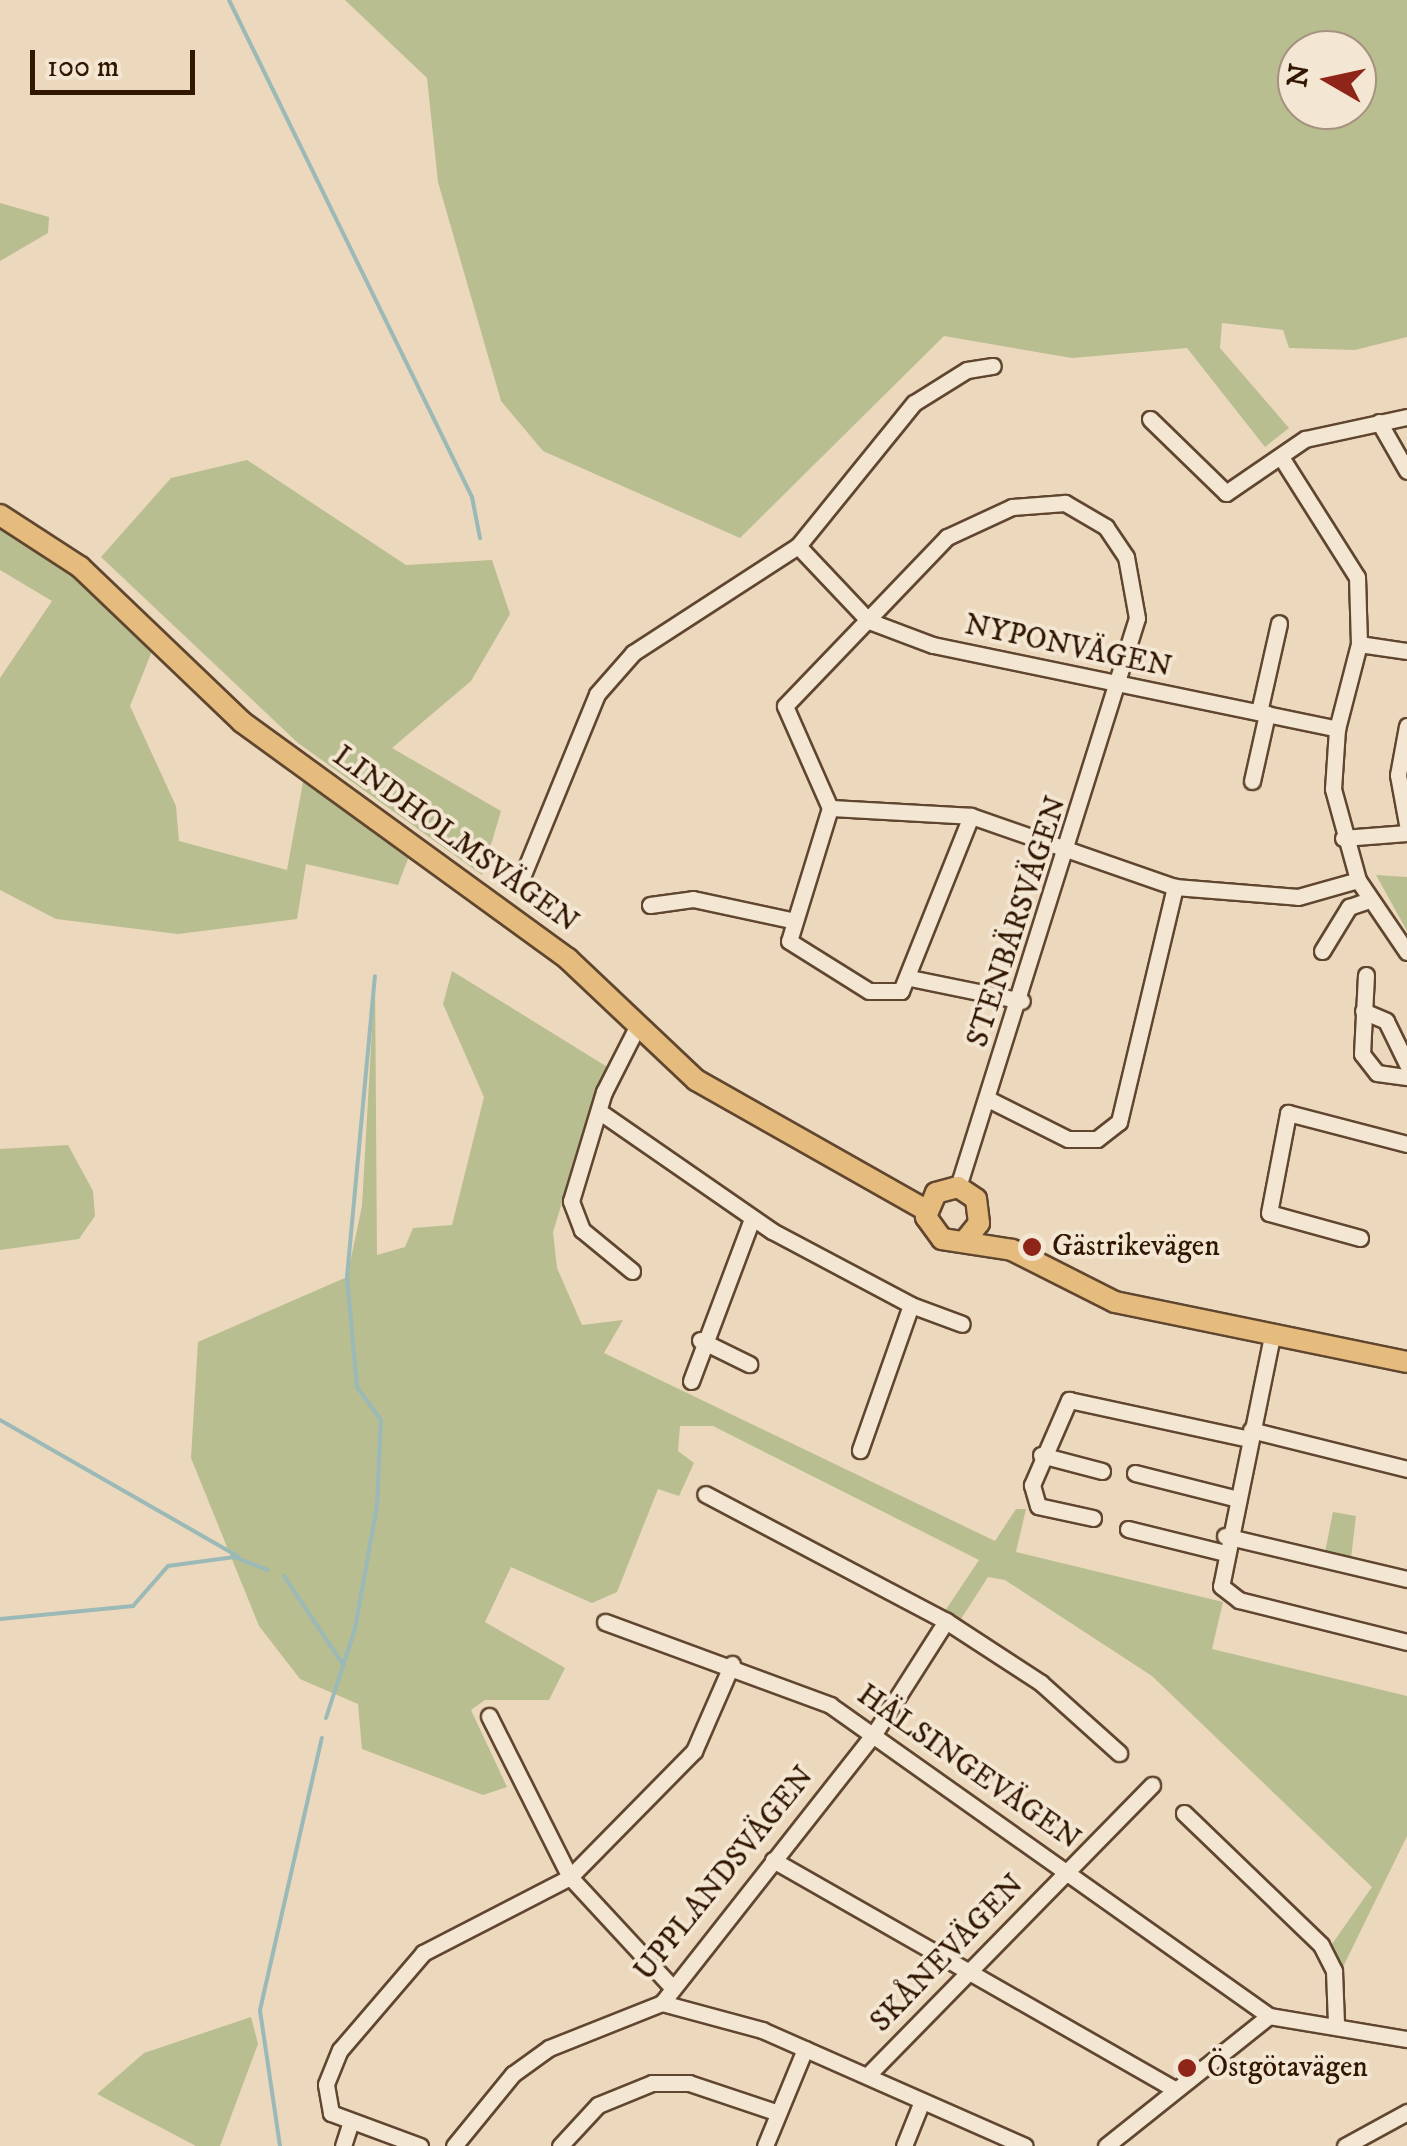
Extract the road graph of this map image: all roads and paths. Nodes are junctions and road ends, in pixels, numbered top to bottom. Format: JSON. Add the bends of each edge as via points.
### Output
{"nodes":[{"id":1,"x":993,"y":366,"type":"dead end"},
{"id":2,"x":1407,"y":416,"type":"edge"},
{"id":3,"x":1150,"y":419,"type":"dead end"},
{"id":4,"x":1378,"y":422,"type":"junction"},
{"id":5,"x":1281,"y":458,"type":"junction"},
{"id":6,"x":1407,"y":470,"type":"edge"},
{"id":7,"x":0,"y":515,"type":"edge"},
{"id":8,"x":798,"y":546,"type":"junction"},
{"id":9,"x":869,"y":621,"type":"junction"},
{"id":10,"x":1280,"y":623,"type":"dead end"},
{"id":11,"x":1358,"y":644,"type":"junction"},
{"id":12,"x":1407,"y":651,"type":"edge"},
{"id":13,"x":1119,"y":690,"type":"junction"},
{"id":14,"x":1263,"y":713,"type":"junction"},
{"id":15,"x":1407,"y":726,"type":"edge"},
{"id":16,"x":1337,"y":729,"type":"junction"},
{"id":17,"x":1252,"y":781,"type":"dead end"},
{"id":18,"x":830,"y":808,"type":"junction"},
{"id":19,"x":971,"y":816,"type":"junction"},
{"id":20,"x":1407,"y":824,"type":"edge"},
{"id":21,"x":1407,"y":833,"type":"edge"},
{"id":22,"x":1343,"y":838,"type":"junction"},
{"id":23,"x":1072,"y":845,"type":"junction"},
{"id":24,"x":1358,"y":880,"type":"junction"},
{"id":25,"x":520,"y":882,"type":"dead end"},
{"id":26,"x":1175,"y":888,"type":"junction"},
{"id":27,"x":1369,"y":900,"type":"junction"},
{"id":28,"x":650,"y":905,"type":"dead end"},
{"id":29,"x":791,"y":920,"type":"junction"},
{"id":30,"x":1322,"y":951,"type":"dead end"},
{"id":31,"x":1407,"y":952,"type":"edge"},
{"id":32,"x":1366,"y":975,"type":"dead end"},
{"id":33,"x":910,"y":978,"type":"junction"},
{"id":34,"x":1022,"y":1001,"type":"junction"},
{"id":35,"x":1363,"y":1011,"type":"junction"},
{"id":36,"x":636,"y":1031,"type":"junction"},
{"id":37,"x":1407,"y":1064,"type":"edge"},
{"id":38,"x":1407,"y":1077,"type":"edge"},
{"id":39,"x":990,"y":1100,"type":"junction"},
{"id":40,"x":603,"y":1114,"type":"junction"},
{"id":41,"x":1407,"y":1144,"type":"edge"},
{"id":42,"x":964,"y":1182,"type":"junction"},
{"id":43,"x":931,"y":1201,"type":"junction"},
{"id":44,"x":980,"y":1217,"type":"junction"},
{"id":45,"x":752,"y":1219,"type":"junction"},
{"id":46,"x":968,"y":1238,"type":"junction"},
{"id":47,"x":1360,"y":1238,"type":"dead end"},
{"id":48,"x":1012,"y":1250,"type":"junction"},
{"id":49,"x":632,"y":1271,"type":"dead end"},
{"id":50,"x":910,"y":1305,"type":"junction"},
{"id":51,"x":962,"y":1324,"type":"dead end"},
{"id":52,"x":1272,"y":1336,"type":"junction"},
{"id":53,"x":700,"y":1340,"type":"junction"},
{"id":54,"x":1407,"y":1362,"type":"edge"},
{"id":55,"x":749,"y":1364,"type":"dead end"},
{"id":56,"x":691,"y":1381,"type":"dead end"},
{"id":57,"x":1250,"y":1435,"type":"junction"},
{"id":58,"x":860,"y":1450,"type":"dead end"},
{"id":59,"x":1041,"y":1455,"type":"junction"},
{"id":60,"x":1407,"y":1469,"type":"edge"},
{"id":61,"x":1102,"y":1470,"type":"dead end"},
{"id":62,"x":1136,"y":1473,"type":"dead end"},
{"id":63,"x":705,"y":1494,"type":"dead end"},
{"id":64,"x":1234,"y":1498,"type":"junction"},
{"id":65,"x":1094,"y":1518,"type":"dead end"},
{"id":66,"x":1128,"y":1529,"type":"dead end"},
{"id":67,"x":1223,"y":1544,"type":"junction"},
{"id":68,"x":1407,"y":1579,"type":"edge"},
{"id":69,"x":946,"y":1621,"type":"junction"},
{"id":70,"x":606,"y":1622,"type":"dead end"},
{"id":71,"x":1407,"y":1642,"type":"edge"},
{"id":72,"x":732,"y":1664,"type":"junction"},
{"id":73,"x":489,"y":1716,"type":"dead end"},
{"id":74,"x":874,"y":1734,"type":"junction"},
{"id":75,"x":1119,"y":1753,"type":"dead end"},
{"id":76,"x":1152,"y":1786,"type":"dead end"},
{"id":77,"x":1184,"y":1814,"type":"dead end"},
{"id":78,"x":773,"y":1860,"type":"junction"},
{"id":79,"x":1067,"y":1872,"type":"junction"},
{"id":80,"x":570,"y":1876,"type":"junction"},
{"id":81,"x":965,"y":1974,"type":"junction"},
{"id":82,"x":670,"y":1985,"type":"junction"},
{"id":83,"x":662,"y":2003,"type":"junction"},
{"id":84,"x":1269,"y":2016,"type":"junction"},
{"id":85,"x":1336,"y":2024,"type":"junction"},
{"id":86,"x":1407,"y":2039,"type":"edge"},
{"id":87,"x":804,"y":2049,"type":"junction"},
{"id":88,"x":868,"y":2076,"type":"junction"},
{"id":89,"x":1174,"y":2089,"type":"junction"},
{"id":90,"x":922,"y":2101,"type":"junction"},
{"id":91,"x":1407,"y":2112,"type":"edge"},
{"id":92,"x":778,"y":2113,"type":"junction"},
{"id":93,"x":350,"y":2124,"type":"junction"},
{"id":94,"x":1375,"y":2142,"type":"edge"},
{"id":95,"x":343,"y":2146,"type":"edge"},
{"id":96,"x":420,"y":2146,"type":"edge"},
{"id":97,"x":454,"y":2146,"type":"edge"},
{"id":98,"x":560,"y":2146,"type":"edge"},
{"id":99,"x":766,"y":2146,"type":"edge"},
{"id":100,"x":904,"y":2146,"type":"edge"},
{"id":101,"x":1025,"y":2146,"type":"edge"},
{"id":102,"x":1106,"y":2146,"type":"edge"},
{"id":103,"x":1346,"y":2146,"type":"edge"}],
"edges":[{"from":1,"to":8,"type":"street","via":[[968,370],[914,403]]},
{"from":2,"to":4,"type":"street"},
{"from":3,"to":5,"type":"street","via":[[1214,491],[1226,493]]},
{"from":4,"to":5,"type":"street","via":[[1306,438]]},
{"from":4,"to":6,"type":"street"},
{"from":5,"to":11,"type":"street","via":[[1352,564]]},
{"from":7,"to":36,"type":"main road","name":"LINDHOLMSVÄGEN","via":[[80,567],[242,722],[568,960]]},
{"from":8,"to":9,"type":"street"},
{"from":8,"to":25,"type":"street","via":[[633,653],[597,694]]},
{"from":9,"to":13,"type":"street","name":"NYPONVÄGEN","via":[[966,656]]},
{"from":9,"to":13,"type":"street","name":"STENBÄRSVÄGEN","via":[[947,538],[1012,508],[1065,504],[1106,527],[1126,556],[1136,618]]},
{"from":9,"to":18,"type":"street","name":"STENBÄRSVÄGEN","via":[[785,706]]},
{"from":10,"to":14,"type":"street"},
{"from":11,"to":12,"type":"street"},
{"from":11,"to":16,"type":"street"},
{"from":13,"to":14,"type":"street","name":"NYPONVÄGEN"},
{"from":13,"to":23,"type":"street","name":"STENBÄRSVÄGEN"},
{"from":14,"to":16,"type":"street","name":"NYPONVÄGEN"},
{"from":14,"to":17,"type":"street"},
{"from":15,"to":20,"type":"street","via":[[1398,775]]},
{"from":16,"to":22,"type":"street"},
{"from":18,"to":19,"type":"street"},
{"from":18,"to":29,"type":"street"},
{"from":19,"to":23,"type":"street"},
{"from":19,"to":33,"type":"street"},
{"from":21,"to":22,"type":"street"},
{"from":22,"to":24,"type":"street"},
{"from":23,"to":26,"type":"street"},
{"from":23,"to":34,"type":"street","name":"STENBÄRSVÄGEN"},
{"from":24,"to":26,"type":"street","via":[[1298,897]]},
{"from":24,"to":27,"type":"street"},
{"from":26,"to":39,"type":"street","via":[[1119,1122],[1097,1140],[1068,1138]]},
{"from":27,"to":30,"type":"street","via":[[1349,907]]},
{"from":27,"to":31,"type":"street"},
{"from":28,"to":29,"type":"street","via":[[693,899]]},
{"from":29,"to":33,"type":"street","via":[[789,941],[868,992],[891,996]]},
{"from":32,"to":35,"type":"street"},
{"from":33,"to":34,"type":"street"},
{"from":34,"to":39,"type":"street","name":"STENBÄRSVÄGEN"},
{"from":35,"to":37,"type":"street","via":[[1386,1021]]},
{"from":35,"to":38,"type":"street","via":[[1362,1054],[1378,1073]]},
{"from":36,"to":40,"type":"street"},
{"from":36,"to":43,"type":"main road","name":"LINDHOLMSVÄGEN","via":[[696,1080]]},
{"from":39,"to":42,"type":"street","name":"STENBÄRSVÄGEN"},
{"from":40,"to":45,"type":"street"},
{"from":40,"to":49,"type":"street","via":[[572,1201],[582,1230]]},
{"from":41,"to":47,"type":"street","via":[[1288,1113],[1270,1214]]},
{"from":42,"to":43,"type":"main road","name":"LINDHOLMSVÄGEN"},
{"from":42,"to":44,"type":"main road","name":"LINDHOLMSVÄGEN"},
{"from":43,"to":46,"type":"main road","name":"LINDHOLMSVÄGEN","via":[[936,1235]]},
{"from":44,"to":46,"type":"main road"},
{"from":44,"to":48,"type":"main road","name":"LINDHOLMSVÄGEN"},
{"from":45,"to":50,"type":"street"},
{"from":45,"to":53,"type":"street"},
{"from":46,"to":48,"type":"main road","name":"LINDHOLMSVÄGEN"},
{"from":48,"to":52,"type":"main road","name":"LINDHOLMSVÄGEN","via":[[1116,1302]]},
{"from":50,"to":51,"type":"street"},
{"from":50,"to":58,"type":"street"},
{"from":52,"to":54,"type":"main road","name":"LINDHOLMSVÄGEN"},
{"from":52,"to":57,"type":"street"},
{"from":53,"to":55,"type":"street"},
{"from":53,"to":56,"type":"street"},
{"from":57,"to":59,"type":"street","via":[[1069,1400]]},
{"from":57,"to":60,"type":"street"},
{"from":57,"to":64,"type":"street"},
{"from":59,"to":61,"type":"street"},
{"from":59,"to":65,"type":"street","via":[[1032,1485],[1038,1506]]},
{"from":62,"to":64,"type":"street"},
{"from":63,"to":69,"type":"street"},
{"from":64,"to":67,"type":"street"},
{"from":66,"to":67,"type":"street"},
{"from":67,"to":68,"type":"street"},
{"from":67,"to":71,"type":"street","via":[[1221,1586],[1239,1600]]},
{"from":69,"to":74,"type":"street","name":"UPPLANDSVÄGEN"},
{"from":69,"to":75,"type":"street","via":[[1040,1683]]},
{"from":70,"to":72,"type":"street","name":"HÄLSINGEVÄGEN"},
{"from":72,"to":74,"type":"street","name":"HÄLSINGEVÄGEN"},
{"from":72,"to":80,"type":"street","via":[[694,1751]]},
{"from":73,"to":80,"type":"street"},
{"from":74,"to":78,"type":"street","name":"UPPLANDSVÄGEN"},
{"from":74,"to":79,"type":"street","name":"HÄLSINGEVÄGEN"},
{"from":76,"to":79,"type":"street","name":"SKÅNEVÄGEN"},
{"from":77,"to":85,"type":"street","via":[[1322,1946],[1334,1971]]},
{"from":78,"to":81,"type":"street"},
{"from":78,"to":82,"type":"street","name":"UPPLANDSVÄGEN"},
{"from":79,"to":81,"type":"street","name":"SKÅNEVÄGEN"},
{"from":79,"to":84,"type":"street","name":"HÄLSINGEVÄGEN"},
{"from":80,"to":82,"type":"street"},
{"from":80,"to":93,"type":"street","via":[[453,1932],[384,1990],[328,2073],[326,2104]]},
{"from":81,"to":88,"type":"street","name":"SKÅNEVÄGEN"},
{"from":81,"to":89,"type":"street"},
{"from":82,"to":83,"type":"street","name":"UPPLANDSVÄGEN"},
{"from":83,"to":87,"type":"street","via":[[704,2007]]},
{"from":83,"to":97,"type":"street","name":"UPPLANDSVÄGEN","via":[[549,2048],[513,2074]]},
{"from":84,"to":85,"type":"street"},
{"from":84,"to":89,"type":"street"},
{"from":85,"to":86,"type":"street"},
{"from":87,"to":88,"type":"street"},
{"from":87,"to":92,"type":"street"},
{"from":88,"to":90,"type":"street"},
{"from":89,"to":102,"type":"street"},
{"from":90,"to":100,"type":"street"},
{"from":90,"to":101,"type":"street"},
{"from":91,"to":94,"type":"street"},
{"from":92,"to":98,"type":"street","via":[[689,2084],[652,2084],[598,2105]]},
{"from":92,"to":99,"type":"street"},
{"from":93,"to":95,"type":"street"},
{"from":93,"to":96,"type":"street"},
{"from":94,"to":103,"type":"street"}]}
